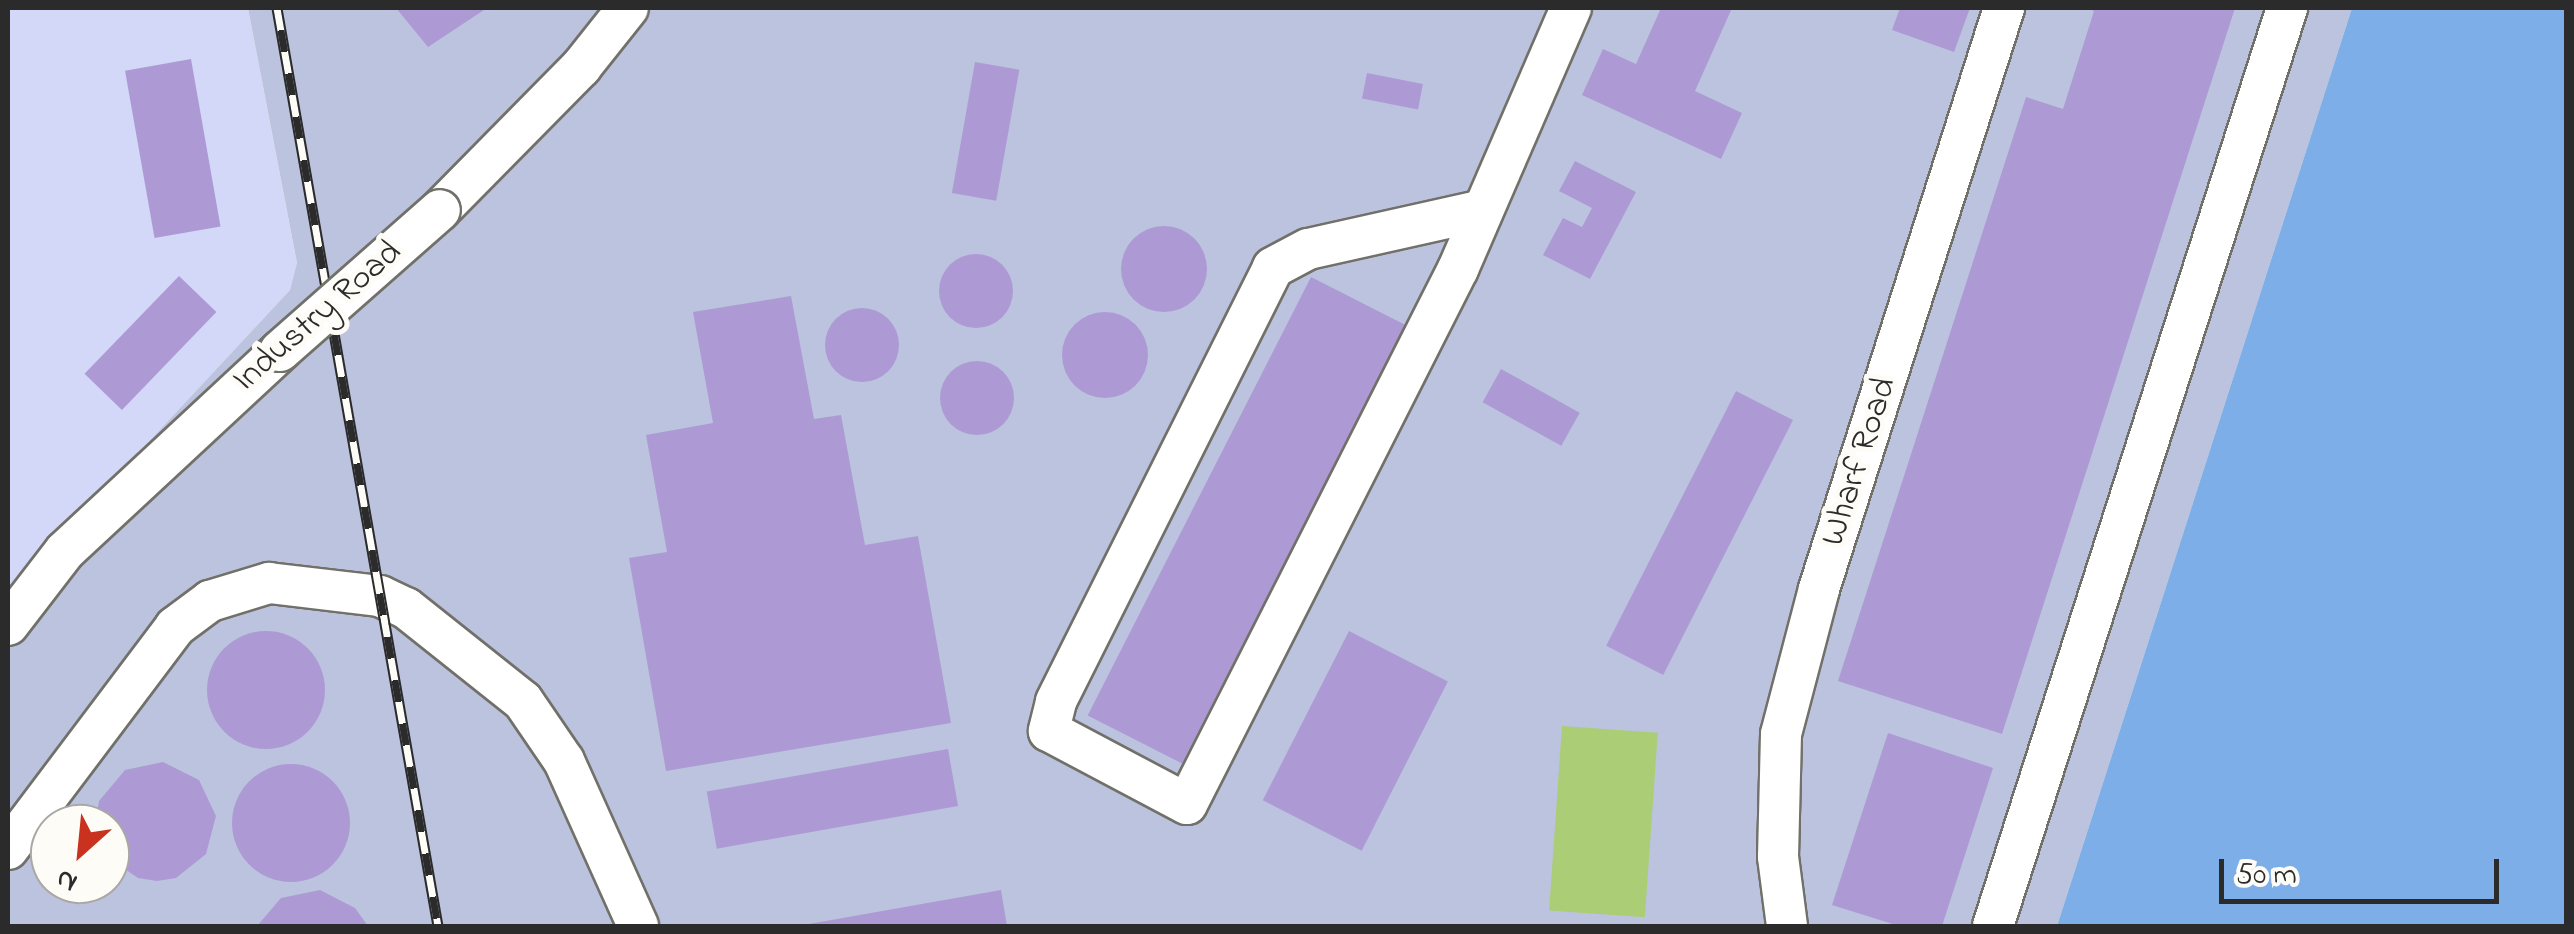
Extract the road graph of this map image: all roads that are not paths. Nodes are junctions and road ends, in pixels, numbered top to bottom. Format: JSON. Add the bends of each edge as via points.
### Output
{"nodes":[{"id":1,"x":628,"y":8,"type":"edge"},
{"id":2,"x":1571,"y":8,"type":"edge"},
{"id":3,"x":2004,"y":8,"type":"edge"},
{"id":4,"x":2287,"y":8,"type":"edge"},
{"id":5,"x":1483,"y":210,"type":"junction"},
{"id":6,"x":8,"y":625,"type":"edge"},
{"id":7,"x":8,"y":849,"type":"edge"},
{"id":8,"x":638,"y":926,"type":"edge"},
{"id":9,"x":1786,"y":926,"type":"edge"},
{"id":10,"x":1993,"y":926,"type":"edge"}],
"edges":[{"from":1,"to":6,"type":"street","name":"Industry Road","bridge":true,"via":[[568,81],[440,210],[65,551]]},
{"from":2,"to":5,"type":"street"},
{"from":3,"to":9,"type":"street","name":"Wharf Road","via":[[1819,589],[1781,734],[1778,857]]},
{"from":4,"to":10,"type":"street"},
{"from":5,"to":5,"type":"street","via":[[1187,804],[1050,732],[1056,702],[1273,268],[1308,249]]},
{"from":7,"to":8,"type":"street","via":[[176,627],[210,601],[269,583],[380,596],[406,608],[524,702],[564,761]]}]}
